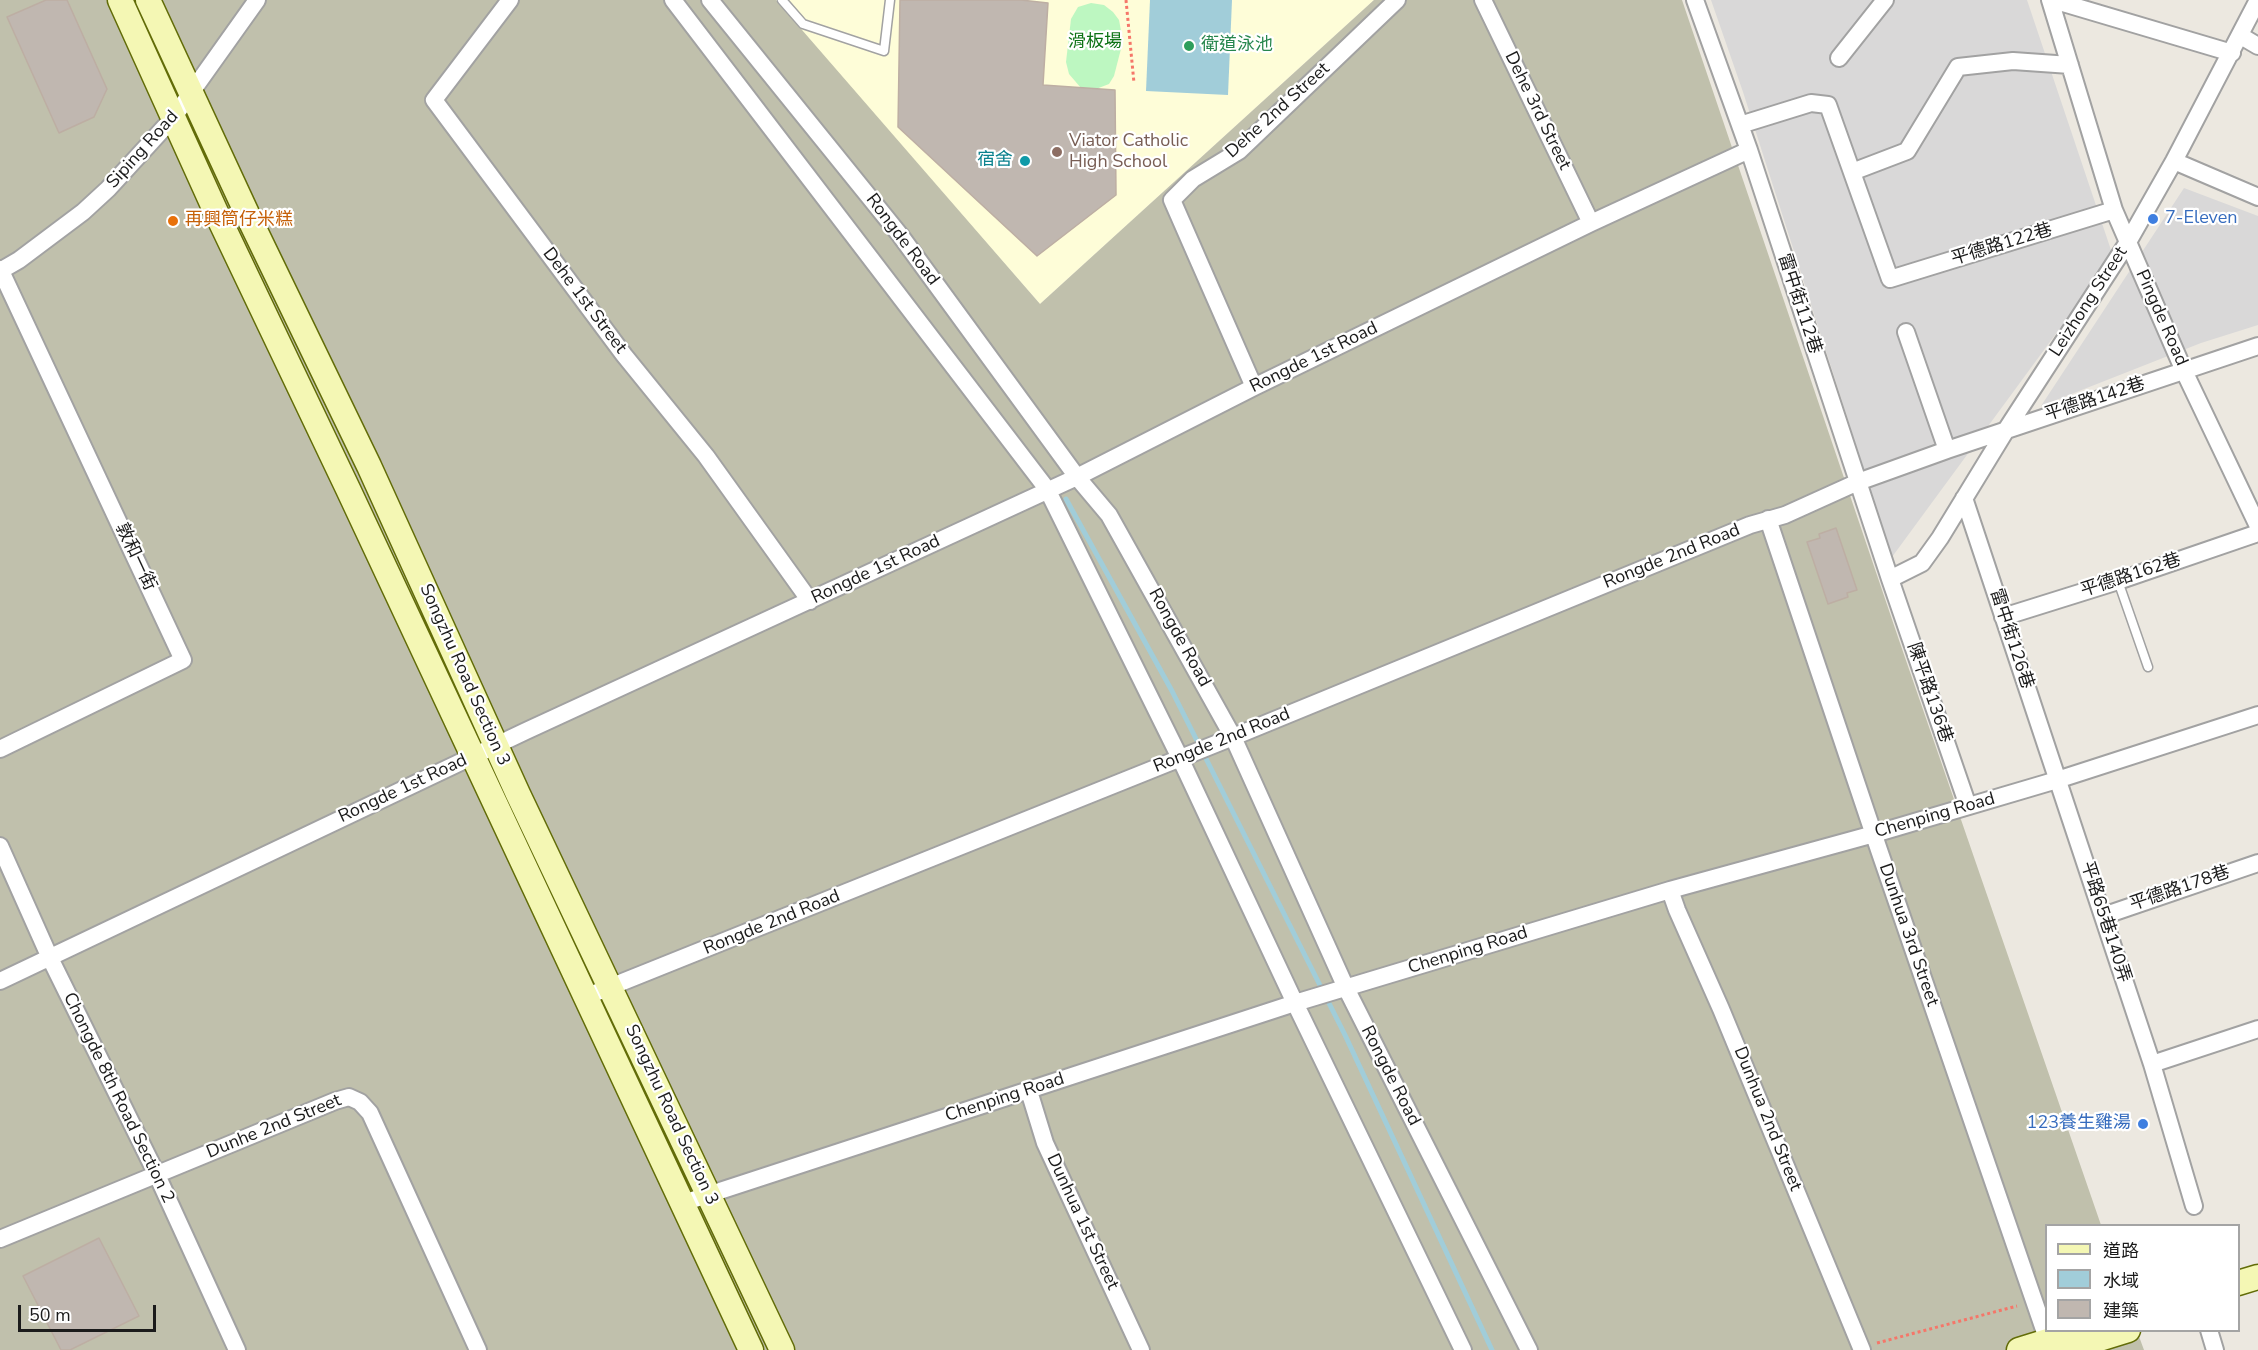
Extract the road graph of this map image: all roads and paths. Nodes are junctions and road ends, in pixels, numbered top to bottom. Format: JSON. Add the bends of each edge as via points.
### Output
{"nodes":[{"id":1,"x":120,"y":0,"type":"edge"},
{"id":2,"x":148,"y":0,"type":"edge"},
{"id":3,"x":257,"y":0,"type":"edge"},
{"id":4,"x":510,"y":0,"type":"edge"},
{"id":5,"x":674,"y":0,"type":"edge"},
{"id":6,"x":710,"y":0,"type":"edge"},
{"id":7,"x":782,"y":0,"type":"edge"},
{"id":8,"x":890,"y":0,"type":"edge"},
{"id":9,"x":1126,"y":0,"type":"edge"},
{"id":10,"x":1396,"y":0,"type":"edge"},
{"id":11,"x":1483,"y":0,"type":"edge"},
{"id":12,"x":1695,"y":0,"type":"edge"},
{"id":13,"x":1886,"y":0,"type":"edge"},
{"id":14,"x":2052,"y":0,"type":"edge"},
{"id":15,"x":2258,"y":0,"type":"edge"},
{"id":16,"x":2241,"y":36,"type":"junction"},
{"id":17,"x":2258,"y":46,"type":"edge"},
{"id":18,"x":2232,"y":53,"type":"junction"},
{"id":19,"x":1839,"y":58,"type":"dead end"},
{"id":20,"x":2070,"y":65,"type":"junction"},
{"id":21,"x":1134,"y":83,"type":"dead end"},
{"id":22,"x":192,"y":93,"type":"junction"},
{"id":23,"x":173,"y":118,"type":"junction"},
{"id":24,"x":1740,"y":125,"type":"junction"},
{"id":25,"x":1749,"y":150,"type":"junction"},
{"id":26,"x":2174,"y":161,"type":"junction"},
{"id":27,"x":1852,"y":172,"type":"junction"},
{"id":28,"x":2258,"y":197,"type":"edge"},
{"id":29,"x":2114,"y":210,"type":"junction"},
{"id":30,"x":1591,"y":223,"type":"junction"},
{"id":31,"x":2128,"y":242,"type":"junction"},
{"id":32,"x":0,"y":271,"type":"edge"},
{"id":33,"x":1906,"y":332,"type":"dead end"},
{"id":34,"x":2258,"y":346,"type":"edge"},
{"id":35,"x":2184,"y":371,"type":"junction"},
{"id":36,"x":1254,"y":387,"type":"junction"},
{"id":37,"x":2006,"y":430,"type":"junction"},
{"id":38,"x":1947,"y":450,"type":"junction"},
{"id":39,"x":1077,"y":477,"type":"junction"},
{"id":40,"x":1858,"y":482,"type":"junction"},
{"id":41,"x":1047,"y":489,"type":"junction"},
{"id":42,"x":1964,"y":498,"type":"junction"},
{"id":43,"x":1768,"y":519,"type":"junction"},
{"id":44,"x":2258,"y":526,"type":"edge"},
{"id":45,"x":2258,"y":533,"type":"edge"},
{"id":46,"x":1890,"y":579,"type":"junction"},
{"id":47,"x":2118,"y":581,"type":"junction"},
{"id":48,"x":810,"y":601,"type":"junction"},
{"id":49,"x":2003,"y":617,"type":"junction"},
{"id":50,"x":2148,"y":667,"type":"dead end"},
{"id":51,"x":2258,"y":715,"type":"edge"},
{"id":52,"x":1233,"y":737,"type":"junction"},
{"id":53,"x":496,"y":745,"type":"junction"},
{"id":54,"x":0,"y":749,"type":"edge"},
{"id":55,"x":472,"y":756,"type":"junction"},
{"id":56,"x":1180,"y":758,"type":"junction"},
{"id":57,"x":2057,"y":780,"type":"junction"},
{"id":58,"x":1968,"y":806,"type":"junction"},
{"id":59,"x":1874,"y":834,"type":"junction"},
{"id":60,"x":0,"y":846,"type":"edge"},
{"id":61,"x":2258,"y":863,"type":"edge"},
{"id":62,"x":1670,"y":890,"type":"junction"},
{"id":63,"x":2103,"y":916,"type":"junction"},
{"id":64,"x":50,"y":958,"type":"junction"},
{"id":65,"x":0,"y":981,"type":"edge"},
{"id":66,"x":610,"y":987,"type":"junction"},
{"id":67,"x":1346,"y":988,"type":"junction"},
{"id":68,"x":585,"y":998,"type":"junction"},
{"id":69,"x":1295,"y":1003,"type":"junction"},
{"id":70,"x":2258,"y":1029,"type":"edge"},
{"id":71,"x":2152,"y":1064,"type":"junction"},
{"id":72,"x":1029,"y":1091,"type":"junction"},
{"id":73,"x":157,"y":1175,"type":"junction"},
{"id":74,"x":708,"y":1194,"type":"junction"},
{"id":75,"x":683,"y":1203,"type":"junction"},
{"id":76,"x":2194,"y":1206,"type":"dead end"},
{"id":77,"x":0,"y":1239,"type":"edge"},
{"id":78,"x":2258,"y":1277,"type":"edge"},
{"id":79,"x":2240,"y":1282,"type":"edge"},
{"id":80,"x":2258,"y":1291,"type":"edge"},
{"id":81,"x":2240,"y":1296,"type":"edge"},
{"id":82,"x":2017,"y":1305,"type":"dead end"},
{"id":83,"x":2045,"y":1321,"type":"edge"},
{"id":84,"x":2049,"y":1332,"type":"edge"},
{"id":85,"x":2080,"y":1332,"type":"edge"},
{"id":86,"x":2119,"y":1332,"type":"edge"},
{"id":87,"x":2210,"y":1332,"type":"edge"},
{"id":88,"x":1869,"y":1347,"type":"edge"},
{"id":89,"x":2054,"y":1347,"type":"edge"},
{"id":90,"x":237,"y":1350,"type":"edge"},
{"id":91,"x":478,"y":1350,"type":"edge"},
{"id":92,"x":751,"y":1350,"type":"edge"},
{"id":93,"x":782,"y":1350,"type":"edge"},
{"id":94,"x":1141,"y":1350,"type":"edge"},
{"id":95,"x":1463,"y":1350,"type":"edge"},
{"id":96,"x":1528,"y":1350,"type":"edge"},
{"id":97,"x":2019,"y":1350,"type":"edge"},
{"id":98,"x":2215,"y":1350,"type":"edge"}],
"edges":[{"from":1,"to":23,"type":"street","name":"Songzhu Road Section 3"},
{"from":2,"to":22,"type":"street","name":"Songzhu Road Section 3"},
{"from":3,"to":22,"type":"street","name":"Siping Road"},
{"from":4,"to":48,"type":"street","name":"Dehe 1st Street","via":[[434,100],[624,355],[706,456]]},
{"from":5,"to":41,"type":"street","name":"Rongde Road"},
{"from":6,"to":39,"type":"street","name":"Rongde Road","via":[[900,235]]},
{"from":7,"to":8,"type":"lane","via":[[802,24],[884,51]]},
{"from":9,"to":21,"type":"path"},
{"from":10,"to":36,"type":"street","name":"Dehe 2nd Street","via":[[1239,151],[1193,179],[1172,200]]},
{"from":11,"to":30,"type":"street","name":"Dehe 3rd Street"},
{"from":12,"to":24,"type":"street","name":"雷中街112巷"},
{"from":13,"to":19,"type":"street"},
{"from":14,"to":18,"type":"street"},
{"from":14,"to":20,"type":"street","name":"Pingde Road"},
{"from":15,"to":16,"type":"street","name":"Leizhong Street"},
{"from":16,"to":17,"type":"street"},
{"from":16,"to":18,"type":"street","name":"Leizhong Street"},
{"from":18,"to":26,"type":"street","name":"Leizhong Street"},
{"from":20,"to":27,"type":"street","via":[[2013,61],[1958,67],[1907,151]]},
{"from":20,"to":29,"type":"street","name":"Pingde Road"},
{"from":22,"to":23,"type":"street","name":"Siping Road"},
{"from":22,"to":53,"type":"street","name":"Songzhu Road Section 3"},
{"from":23,"to":32,"type":"street","name":"Siping Road","via":[[82,212]]},
{"from":23,"to":55,"type":"street","name":"Songzhu Road Section 3"},
{"from":24,"to":25,"type":"street","name":"雷中街112巷"},
{"from":24,"to":27,"type":"street","via":[[1811,103],[1828,105]]},
{"from":25,"to":30,"type":"street","name":"Rongde 1st Road"},
{"from":25,"to":40,"type":"street","name":"雷中街112巷"},
{"from":26,"to":28,"type":"street"},
{"from":26,"to":31,"type":"street","name":"Leizhong Street"},
{"from":27,"to":29,"type":"street","name":"平德路122巷","via":[[1890,279]]},
{"from":29,"to":31,"type":"street","name":"Pingde Road"},
{"from":30,"to":36,"type":"street","name":"Rongde 1st Road"},
{"from":31,"to":35,"type":"street","name":"Pingde Road"},
{"from":31,"to":37,"type":"street","name":"Leizhong Street"},
{"from":32,"to":54,"type":"street","name":"敦和一街","via":[[183,660]]},
{"from":33,"to":38,"type":"street"},
{"from":34,"to":35,"type":"street","name":"平德路142巷"},
{"from":35,"to":37,"type":"street","name":"平德路142巷"},
{"from":35,"to":44,"type":"street","name":"Pingde Road"},
{"from":36,"to":39,"type":"street","name":"Rongde 1st Road"},
{"from":37,"to":38,"type":"street"},
{"from":37,"to":42,"type":"street","name":"Leizhong Street"},
{"from":38,"to":40,"type":"street"},
{"from":39,"to":41,"type":"street","name":"Rongde 1st Road"},
{"from":39,"to":52,"type":"street","name":"Rongde Road","via":[[1109,515]]},
{"from":40,"to":43,"type":"street","name":"Rongde 2nd Road"},
{"from":40,"to":46,"type":"street","name":"雷中街112巷"},
{"from":41,"to":48,"type":"street","name":"Rongde 1st Road"},
{"from":41,"to":56,"type":"street","name":"Rongde Road"},
{"from":42,"to":46,"type":"street","name":"Leizhong Street","via":[[1922,563]]},
{"from":42,"to":49,"type":"street","name":"雷中街126巷"},
{"from":43,"to":52,"type":"street","name":"Rongde 2nd Road"},
{"from":43,"to":59,"type":"street","name":"Dunhua 3rd Street"},
{"from":45,"to":47,"type":"street","name":"平德路162巷"},
{"from":46,"to":58,"type":"street","name":"陳平路136巷"},
{"from":47,"to":49,"type":"street","name":"平德路162巷"},
{"from":47,"to":50,"type":"lane"},
{"from":48,"to":53,"type":"street","name":"Rongde 1st Road"},
{"from":49,"to":57,"type":"street","name":"雷中街126巷"},
{"from":51,"to":57,"type":"street","name":"Chenping Road"},
{"from":52,"to":56,"type":"street","name":"Rongde 2nd Road"},
{"from":52,"to":67,"type":"street","name":"Rongde Road"},
{"from":53,"to":55,"type":"street","name":"Rongde 1st Road"},
{"from":53,"to":66,"type":"street","name":"Songzhu Road Section 3"},
{"from":55,"to":64,"type":"street","name":"Rongde 1st Road"},
{"from":55,"to":68,"type":"street","name":"Songzhu Road Section 3"},
{"from":56,"to":66,"type":"street","name":"Rongde 2nd Road"},
{"from":56,"to":69,"type":"street","name":"Rongde Road"},
{"from":57,"to":58,"type":"street","name":"Chenping Road"},
{"from":57,"to":63,"type":"street","name":"平路65巷140弄"},
{"from":58,"to":59,"type":"street","name":"Chenping Road"},
{"from":59,"to":62,"type":"street","name":"Chenping Road"},
{"from":59,"to":83,"type":"street","name":"Dunhua 3rd Street"},
{"from":60,"to":64,"type":"street","name":"Chongde 8th Road Section 2"},
{"from":61,"to":63,"type":"street","name":"平德路178巷"},
{"from":62,"to":67,"type":"street","name":"Chenping Road"},
{"from":62,"to":88,"type":"street","name":"Dunhua 2nd Street"},
{"from":63,"to":71,"type":"street","name":"平路65巷140弄"},
{"from":64,"to":65,"type":"street","name":"Rongde 1st Road"},
{"from":64,"to":73,"type":"street","name":"Chongde 8th Road Section 2"},
{"from":66,"to":68,"type":"street","name":"Rongde 2nd Road"},
{"from":66,"to":74,"type":"street","name":"Songzhu Road Section 3"},
{"from":67,"to":69,"type":"street","name":"Chenping Road"},
{"from":67,"to":96,"type":"street","name":"Rongde Road"},
{"from":68,"to":75,"type":"street","name":"Songzhu Road Section 3"},
{"from":69,"to":72,"type":"street","name":"Chenping Road"},
{"from":69,"to":95,"type":"street","name":"Rongde Road"},
{"from":70,"to":71,"type":"street"},
{"from":71,"to":76,"type":"street","name":"平路65巷140弄"},
{"from":72,"to":74,"type":"street","name":"Chenping Road"},
{"from":72,"to":94,"type":"street","name":"Dunhua 1st Street","via":[[1045,1143]]},
{"from":73,"to":77,"type":"street","name":"Dunhe 2nd Street"},
{"from":73,"to":90,"type":"street","name":"Chongde 8th Road Section 2"},
{"from":73,"to":91,"type":"street","name":"Dunhe 2nd Street","via":[[335,1101],[349,1097],[360,1102],[370,1113]]},
{"from":74,"to":75,"type":"street","name":"Chenping Road"},
{"from":74,"to":93,"type":"street","name":"Songzhu Road Section 3"},
{"from":75,"to":92,"type":"street","name":"Songzhu Road Section 3"},
{"from":78,"to":79,"type":"street"},
{"from":80,"to":81,"type":"street"},
{"from":82,"to":88,"type":"path"},
{"from":84,"to":89,"type":"street","name":"Dunhua 3rd Street"},
{"from":85,"to":89,"type":"street"},
{"from":86,"to":89,"type":"street"},
{"from":87,"to":98,"type":"street"},
{"from":89,"to":97,"type":"street"}]}
